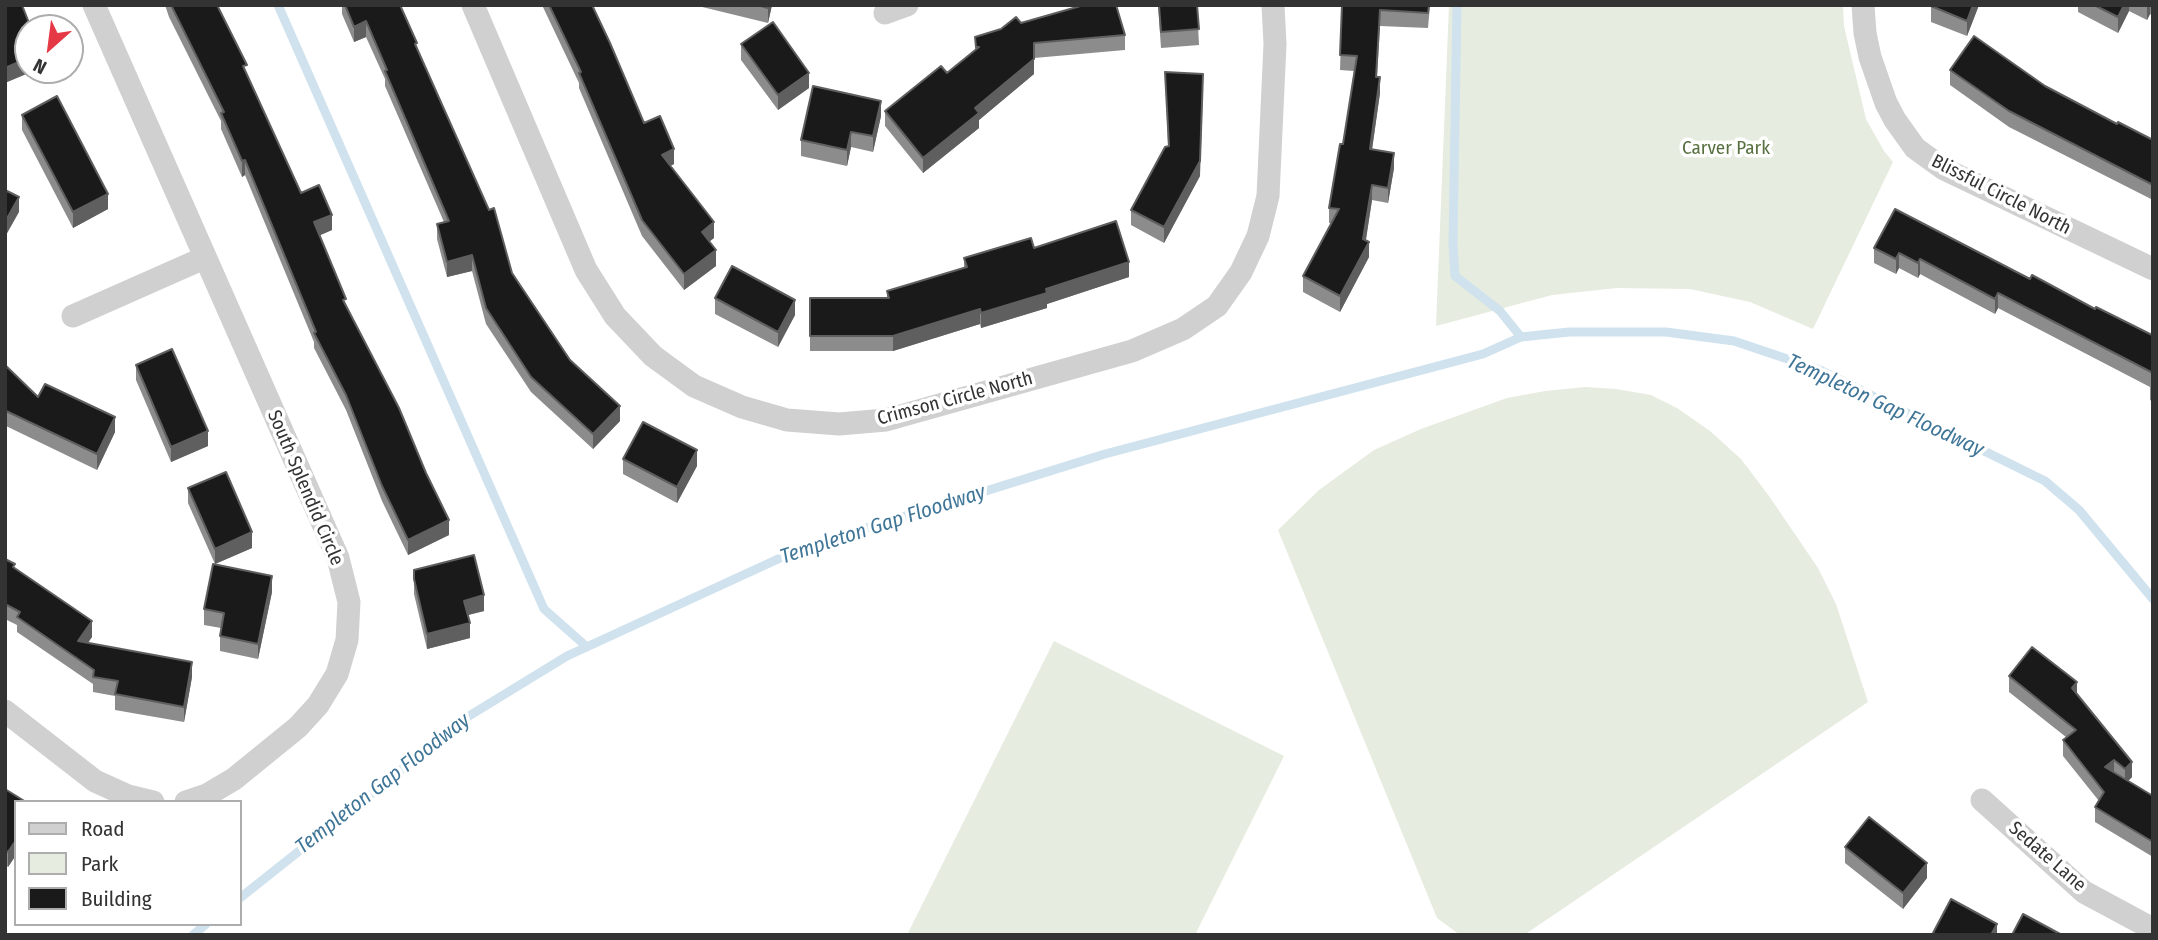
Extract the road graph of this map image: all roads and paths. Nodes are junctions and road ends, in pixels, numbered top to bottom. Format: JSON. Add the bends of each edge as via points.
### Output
{"nodes":[{"id":1,"x":94,"y":5,"type":"edge"},
{"id":2,"x":473,"y":5,"type":"edge"},
{"id":3,"x":1273,"y":5,"type":"edge"},
{"id":4,"x":1863,"y":5,"type":"edge"},
{"id":5,"x":204,"y":258,"type":"junction"},
{"id":6,"x":2153,"y":269,"type":"edge"},
{"id":7,"x":73,"y":316,"type":"dead end"},
{"id":8,"x":5,"y":711,"type":"edge"},
{"id":9,"x":145,"y":800,"type":"edge"},
{"id":10,"x":193,"y":800,"type":"edge"},
{"id":11,"x":1982,"y":800,"type":"dead end"},
{"id":12,"x":2153,"y":929,"type":"edge"}],
"edges":[{"from":1,"to":5,"type":"street","name":"South Splendid Circle"},
{"from":2,"to":3,"type":"street","name":"Crimson Circle North","via":[[586,270],[615,316],[653,356],[694,386],[741,407],[787,420],[839,424],[886,420],[1132,351],[1183,329],[1217,306],[1241,272],[1258,236],[1268,196]]},
{"from":4,"to":6,"type":"street","name":"Blissful Circle North","via":[[1870,57],[1883,94],[1915,148],[1944,170]]},
{"from":5,"to":7,"type":"street"},
{"from":5,"to":10,"type":"street","name":"South Splendid Circle","via":[[338,558],[349,603],[337,674],[318,705],[234,779]]},
{"from":8,"to":9,"type":"street","via":[[95,780]]},
{"from":11,"to":12,"type":"street","name":"Sedate Lane","via":[[2084,892]]}]}
